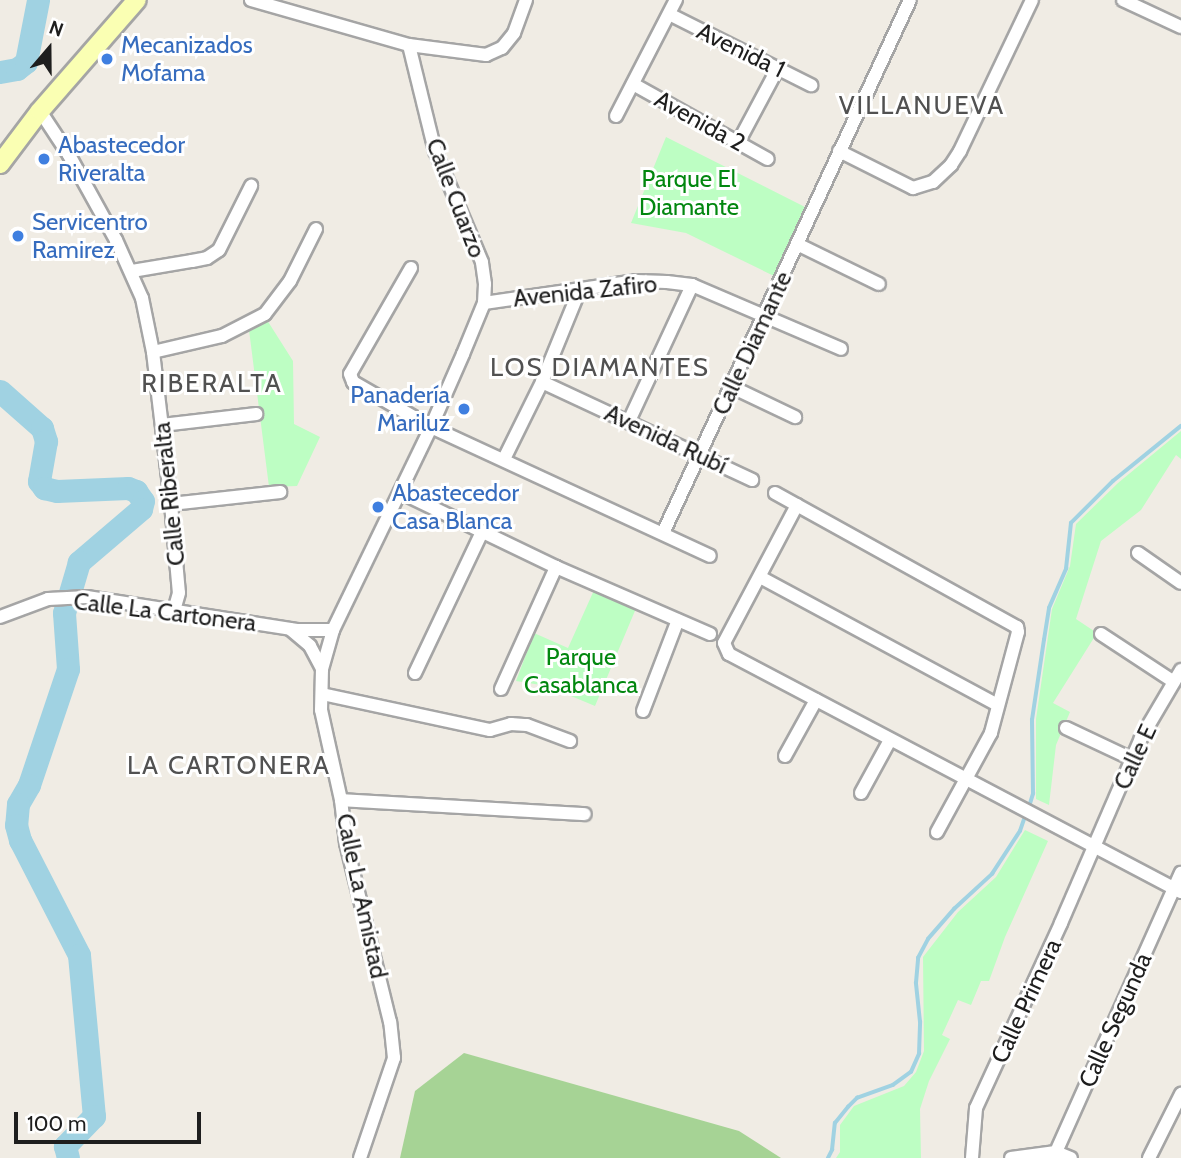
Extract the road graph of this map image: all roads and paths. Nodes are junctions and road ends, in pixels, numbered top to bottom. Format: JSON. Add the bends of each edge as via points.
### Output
{"nodes":[{"id":1,"x":137,"y":0,"type":"edge"},
{"id":2,"x":251,"y":0,"type":"edge"},
{"id":3,"x":526,"y":0,"type":"edge"},
{"id":4,"x":677,"y":0,"type":"edge"},
{"id":5,"x":910,"y":0,"type":"edge"},
{"id":6,"x":1032,"y":0,"type":"edge"},
{"id":7,"x":1123,"y":0,"type":"edge"},
{"id":8,"x":671,"y":15,"type":"junction"},
{"id":9,"x":1181,"y":27,"type":"edge"},
{"id":10,"x":409,"y":46,"type":"junction"},
{"id":11,"x":778,"y":68,"type":"junction"},
{"id":12,"x":633,"y":84,"type":"junction"},
{"id":13,"x":811,"y":85,"type":"dead end"},
{"id":14,"x":40,"y":111,"type":"junction"},
{"id":15,"x":616,"y":117,"type":"dead end"},
{"id":16,"x":739,"y":141,"type":"junction"},
{"id":17,"x":839,"y":151,"type":"junction"},
{"id":18,"x":768,"y":159,"type":"dead end"},
{"id":19,"x":0,"y":164,"type":"edge"},
{"id":20,"x":251,"y":186,"type":"dead end"},
{"id":21,"x":316,"y":229,"type":"dead end"},
{"id":22,"x":797,"y":244,"type":"junction"},
{"id":23,"x":411,"y":268,"type":"dead end"},
{"id":24,"x":132,"y":271,"type":"junction"},
{"id":25,"x":879,"y":284,"type":"dead end"},
{"id":26,"x":692,"y":285,"type":"junction"},
{"id":27,"x":580,"y":289,"type":"junction"},
{"id":28,"x":484,"y":303,"type":"junction"},
{"id":29,"x":765,"y":314,"type":"junction"},
{"id":30,"x":841,"y":349,"type":"dead end"},
{"id":31,"x":153,"y":352,"type":"junction"},
{"id":32,"x":542,"y":382,"type":"junction"},
{"id":33,"x":732,"y":387,"type":"junction"},
{"id":34,"x":256,"y":414,"type":"dead end"},
{"id":35,"x":795,"y":417,"type":"dead end"},
{"id":36,"x":629,"y":421,"type":"junction"},
{"id":37,"x":162,"y":425,"type":"junction"},
{"id":38,"x":431,"y":427,"type":"junction"},
{"id":39,"x":699,"y":455,"type":"junction"},
{"id":40,"x":504,"y":459,"type":"junction"},
{"id":41,"x":751,"y":480,"type":"dead end"},
{"id":42,"x":280,"y":492,"type":"dead end"},
{"id":43,"x":400,"y":492,"type":"junction"},
{"id":44,"x":775,"y":494,"type":"dead end"},
{"id":45,"x":171,"y":504,"type":"junction"},
{"id":46,"x":797,"y":505,"type":"junction"},
{"id":47,"x":482,"y":532,"type":"junction"},
{"id":48,"x":663,"y":533,"type":"junction"},
{"id":49,"x":1139,"y":553,"type":"dead end"},
{"id":50,"x":710,"y":556,"type":"dead end"},
{"id":51,"x":556,"y":568,"type":"junction"},
{"id":52,"x":760,"y":577,"type":"junction"},
{"id":53,"x":1181,"y":583,"type":"edge"},
{"id":54,"x":174,"y":610,"type":"junction"},
{"id":55,"x":0,"y":617,"type":"edge"},
{"id":56,"x":678,"y":621,"type":"junction"},
{"id":57,"x":289,"y":629,"type":"junction"},
{"id":58,"x":333,"y":630,"type":"junction"},
{"id":59,"x":710,"y":634,"type":"dead end"},
{"id":60,"x":1101,"y":634,"type":"dead end"},
{"id":61,"x":323,"y":669,"type":"junction"},
{"id":62,"x":415,"y":673,"type":"dead end"},
{"id":63,"x":1177,"y":676,"type":"edge"},
{"id":64,"x":500,"y":689,"type":"dead end"},
{"id":65,"x":322,"y":694,"type":"junction"},
{"id":66,"x":816,"y":699,"type":"junction"},
{"id":67,"x":998,"y":705,"type":"junction"},
{"id":68,"x":643,"y":711,"type":"dead end"},
{"id":69,"x":1066,"y":728,"type":"dead end"},
{"id":70,"x":890,"y":740,"type":"junction"},
{"id":71,"x":570,"y":741,"type":"dead end"},
{"id":72,"x":785,"y":756,"type":"dead end"},
{"id":73,"x":1132,"y":759,"type":"junction"},
{"id":74,"x":967,"y":778,"type":"junction"},
{"id":75,"x":861,"y":793,"type":"dead end"},
{"id":76,"x":341,"y":800,"type":"junction"},
{"id":77,"x":585,"y":814,"type":"dead end"},
{"id":78,"x":937,"y":832,"type":"dead end"},
{"id":79,"x":1095,"y":848,"type":"junction"},
{"id":80,"x":1181,"y":873,"type":"edge"},
{"id":81,"x":1178,"y":890,"type":"edge"},
{"id":82,"x":1181,"y":1094,"type":"edge"},
{"id":83,"x":1056,"y":1152,"type":"junction"},
{"id":84,"x":360,"y":1158,"type":"edge"},
{"id":85,"x":972,"y":1158,"type":"edge"},
{"id":86,"x":1011,"y":1158,"type":"edge"},
{"id":87,"x":1071,"y":1158,"type":"edge"},
{"id":88,"x":1149,"y":1158,"type":"edge"}],
"edges":[{"from":1,"to":14,"type":"main road"},
{"from":2,"to":10,"type":"street"},
{"from":3,"to":10,"type":"street","via":[[514,33],[502,48],[486,55]]},
{"from":4,"to":8,"type":"street"},
{"from":5,"to":17,"type":"street","name":"Calle Diamante"},
{"from":6,"to":17,"type":"street","via":[[960,151],[933,183],[913,188]]},
{"from":7,"to":9,"type":"street"},
{"from":8,"to":11,"type":"street","name":"Avenida 1"},
{"from":8,"to":12,"type":"street"},
{"from":10,"to":28,"type":"street","name":"Calle Cuarzo","via":[[435,151],[482,262]]},
{"from":11,"to":13,"type":"street","name":"Avenida 1"},
{"from":11,"to":16,"type":"street"},
{"from":12,"to":15,"type":"street"},
{"from":12,"to":16,"type":"street","name":"Avenida 2"},
{"from":14,"to":19,"type":"main road"},
{"from":14,"to":24,"type":"street","name":"Calle Riberalta"},
{"from":16,"to":18,"type":"street","name":"Avenida 2"},
{"from":17,"to":22,"type":"street","name":"Calle Diamante"},
{"from":20,"to":24,"type":"street","via":[[219,250],[207,258]]},
{"from":21,"to":31,"type":"street","via":[[290,281],[265,314],[222,336]]},
{"from":22,"to":25,"type":"street"},
{"from":22,"to":29,"type":"street","name":"Calle Diamante"},
{"from":23,"to":38,"type":"street","via":[[350,374],[352,382]]},
{"from":24,"to":31,"type":"street","name":"Calle Riberalta"},
{"from":26,"to":27,"type":"street","name":"Avenida Zafiro","via":[[636,281]]},
{"from":26,"to":29,"type":"street","name":"Avenida Zafiro"},
{"from":26,"to":36,"type":"street"},
{"from":27,"to":28,"type":"street","name":"Avenida Zafiro"},
{"from":27,"to":32,"type":"street"},
{"from":28,"to":38,"type":"street","name":"Calle Cuarzo"},
{"from":29,"to":30,"type":"street","name":"Avenida Zafiro"},
{"from":29,"to":33,"type":"street","name":"Calle Diamante"},
{"from":31,"to":37,"type":"street","name":"Calle Riberalta"},
{"from":32,"to":36,"type":"street","name":"Avenida Rubí"},
{"from":32,"to":40,"type":"street"},
{"from":33,"to":35,"type":"street"},
{"from":33,"to":39,"type":"street","name":"Calle Diamante"},
{"from":34,"to":37,"type":"street"},
{"from":36,"to":39,"type":"street","name":"Avenida Rubí"},
{"from":37,"to":45,"type":"street","name":"Calle Riberalta"},
{"from":38,"to":40,"type":"street"},
{"from":38,"to":43,"type":"street","name":"Calle Cuarzo"},
{"from":39,"to":41,"type":"street","name":"Avenida Rubí"},
{"from":39,"to":48,"type":"street","name":"Calle Diamante"},
{"from":40,"to":48,"type":"street"},
{"from":42,"to":45,"type":"street"},
{"from":43,"to":47,"type":"street"},
{"from":43,"to":58,"type":"street","name":"Calle La Amistad"},
{"from":44,"to":46,"type":"street"},
{"from":45,"to":54,"type":"street","name":"Calle Riberalta","via":[[179,593]]},
{"from":46,"to":52,"type":"street"},
{"from":46,"to":67,"type":"street","via":[[1017,627]]},
{"from":47,"to":51,"type":"street"},
{"from":47,"to":62,"type":"street"},
{"from":48,"to":50,"type":"street"},
{"from":49,"to":53,"type":"street"},
{"from":51,"to":56,"type":"street"},
{"from":51,"to":64,"type":"street"},
{"from":52,"to":66,"type":"street","via":[[724,649]]},
{"from":52,"to":67,"type":"street"},
{"from":54,"to":55,"type":"street","name":"Calle La Cartonera","via":[[87,597],[48,599]]},
{"from":54,"to":57,"type":"street","name":"Calle La Cartonera"},
{"from":56,"to":59,"type":"street"},
{"from":56,"to":68,"type":"street"},
{"from":57,"to":58,"type":"street","name":"Calle La Cartonera"},
{"from":57,"to":61,"type":"street","via":[[310,646]]},
{"from":58,"to":61,"type":"street","name":"Calle La Amistad"},
{"from":60,"to":63,"type":"street"},
{"from":61,"to":65,"type":"street","name":"Calle La Amistad"},
{"from":63,"to":73,"type":"street","name":"Calle E"},
{"from":65,"to":71,"type":"street","via":[[489,730],[527,725]]},
{"from":65,"to":76,"type":"street","name":"Calle La Amistad"},
{"from":66,"to":70,"type":"street"},
{"from":66,"to":72,"type":"street"},
{"from":67,"to":74,"type":"street","via":[[991,733]]},
{"from":69,"to":73,"type":"street"},
{"from":70,"to":74,"type":"street"},
{"from":70,"to":75,"type":"street"},
{"from":73,"to":79,"type":"street","name":"Calle E"},
{"from":74,"to":78,"type":"street"},
{"from":74,"to":79,"type":"street"},
{"from":76,"to":77,"type":"street"},
{"from":76,"to":84,"type":"street","name":"Calle La Amistad","via":[[346,843],[390,1022],[394,1058]]},
{"from":79,"to":81,"type":"street"},
{"from":79,"to":85,"type":"street","name":"Calle Primera","via":[[976,1108]]},
{"from":80,"to":81,"type":"street","name":"Calle Segunda"},
{"from":81,"to":83,"type":"street","name":"Calle Segunda"},
{"from":82,"to":88,"type":"street"},
{"from":83,"to":86,"type":"street"},
{"from":83,"to":87,"type":"street"}]}
